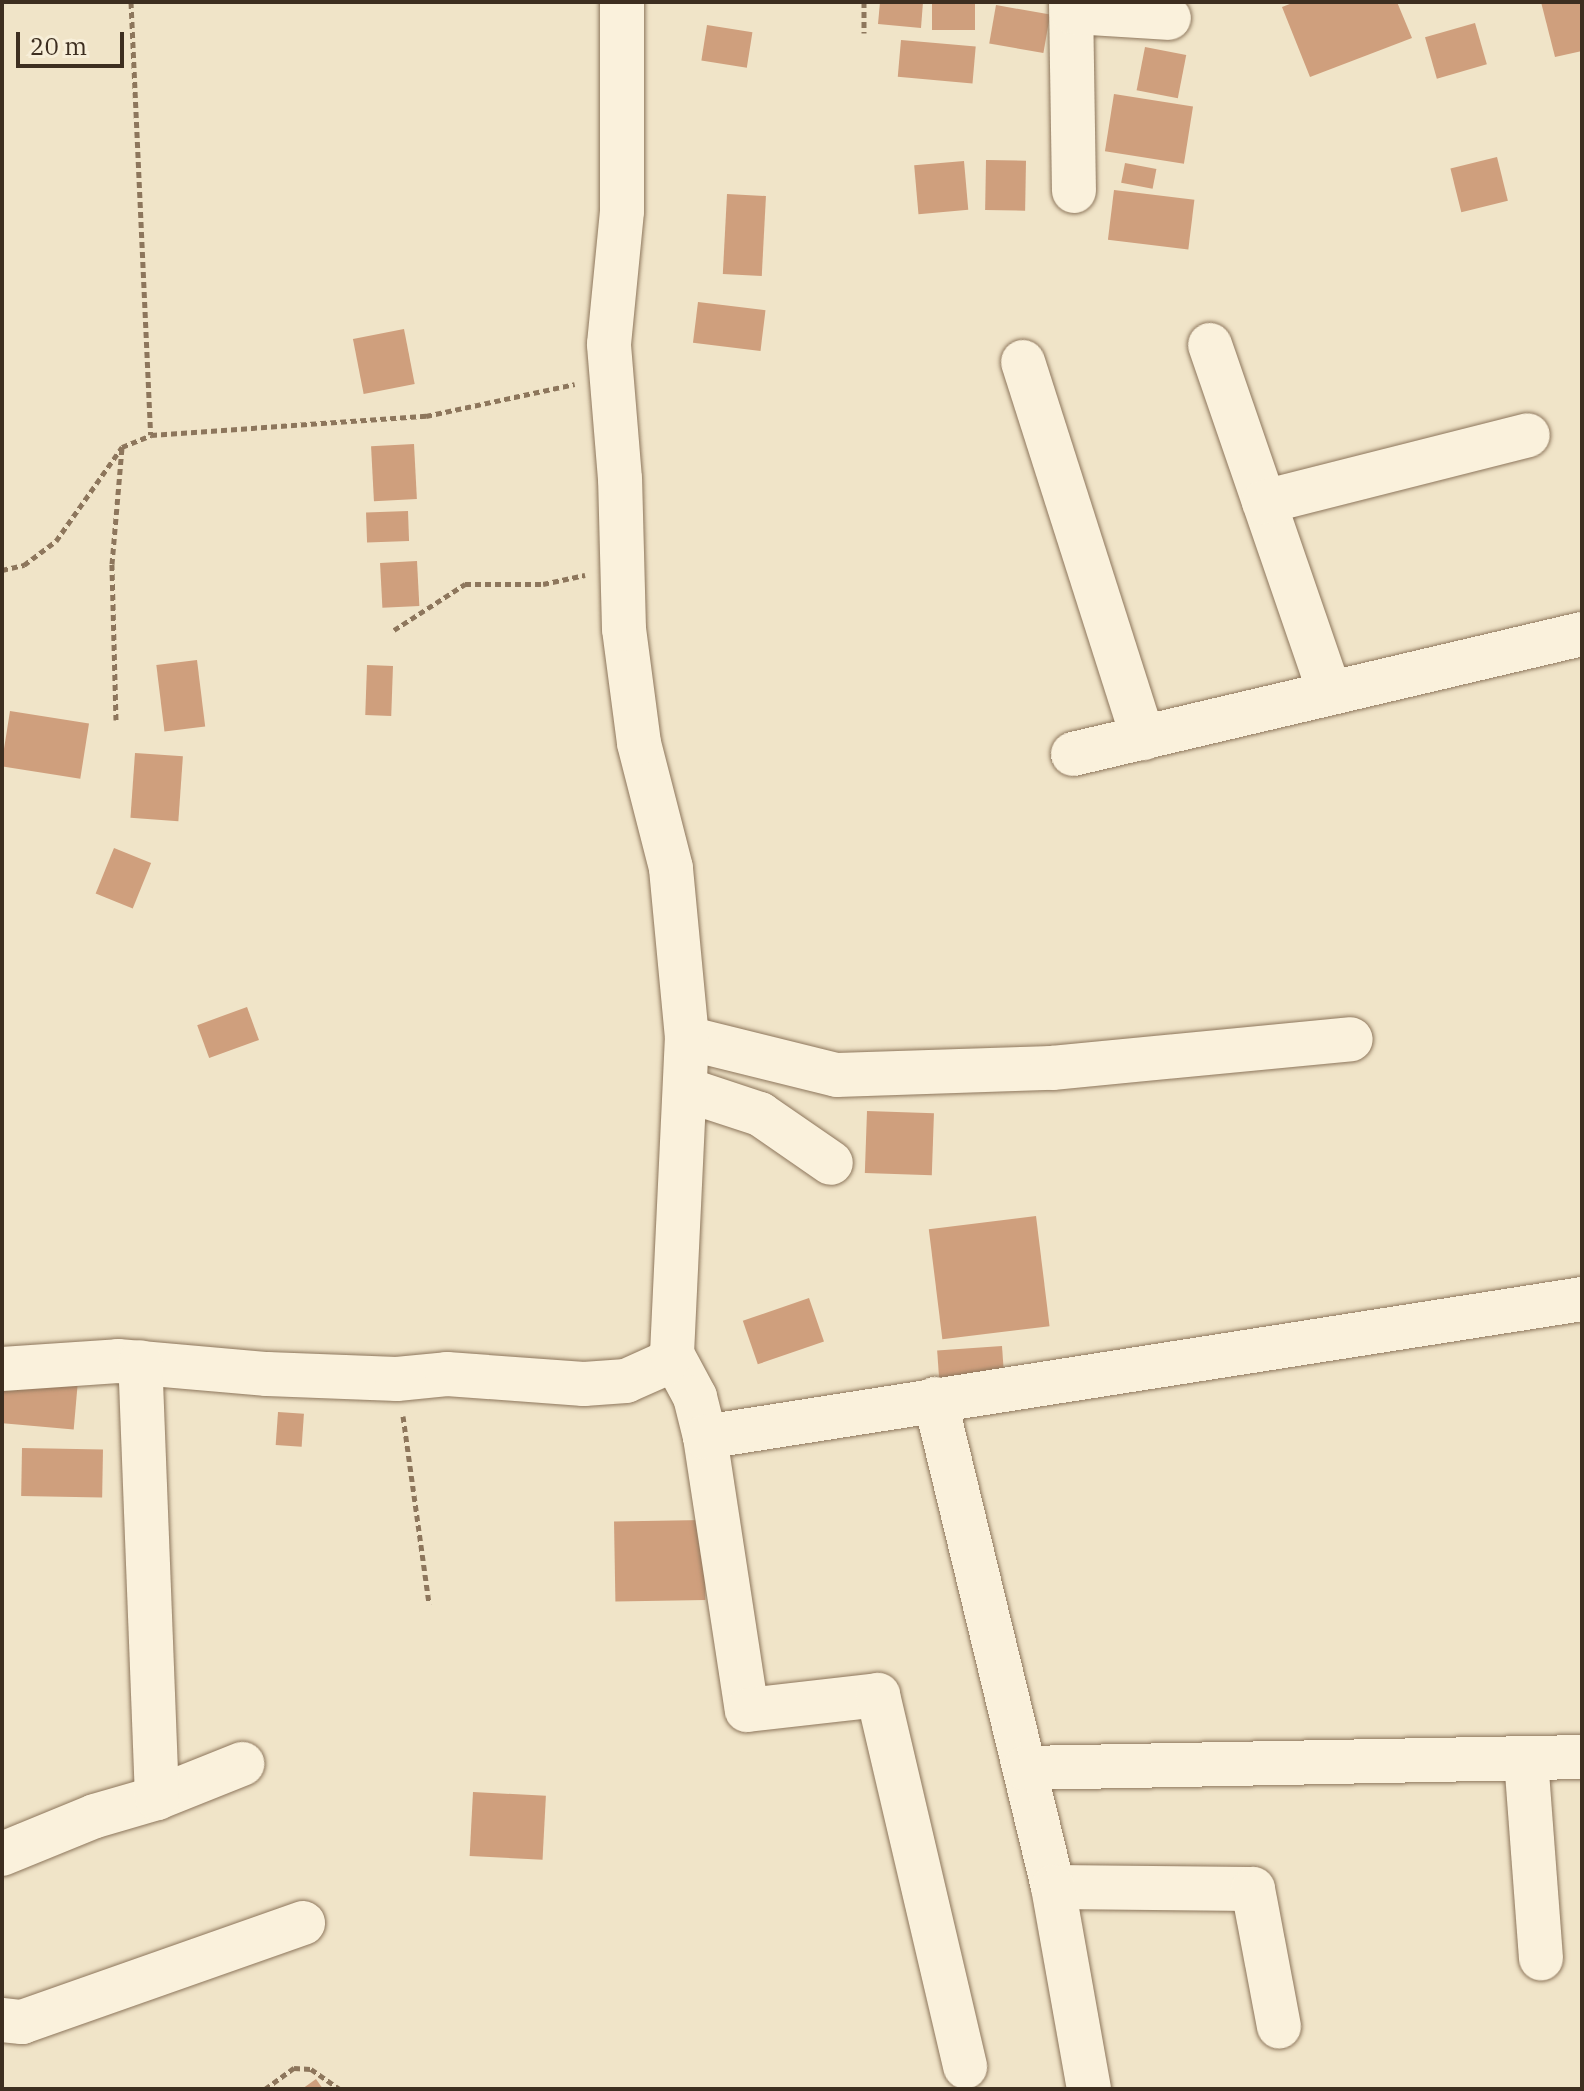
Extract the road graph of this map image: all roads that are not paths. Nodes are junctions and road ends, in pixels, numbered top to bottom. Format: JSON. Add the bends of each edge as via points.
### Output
{"nodes":[{"id":1,"x":622,"y":2,"type":"edge"},
{"id":2,"x":1071,"y":7,"type":"edge"},
{"id":3,"x":1169,"y":18,"type":"dead end"},
{"id":4,"x":1074,"y":191,"type":"dead end"},
{"id":5,"x":1210,"y":345,"type":"dead end"},
{"id":6,"x":1023,"y":362,"type":"dead end"},
{"id":7,"x":1528,"y":435,"type":"dead end"},
{"id":8,"x":1264,"y":502,"type":"junction"},
{"id":9,"x":1582,"y":634,"type":"edge"},
{"id":10,"x":1330,"y":693,"type":"junction"},
{"id":11,"x":1143,"y":738,"type":"junction"},
{"id":12,"x":1073,"y":754,"type":"dead end"},
{"id":13,"x":687,"y":1038,"type":"junction"},
{"id":14,"x":1351,"y":1039,"type":"dead end"},
{"id":15,"x":687,"y":1090,"type":"junction"},
{"id":16,"x":831,"y":1163,"type":"dead end"},
{"id":17,"x":1582,"y":1299,"type":"edge"},
{"id":18,"x":672,"y":1354,"type":"junction"},
{"id":19,"x":140,"y":1362,"type":"junction"},
{"id":20,"x":2,"y":1369,"type":"edge"},
{"id":21,"x":935,"y":1399,"type":"junction"},
{"id":22,"x":705,"y":1437,"type":"junction"},
{"id":23,"x":1582,"y":1757,"type":"edge"},
{"id":24,"x":1526,"y":1759,"type":"junction"},
{"id":25,"x":242,"y":1764,"type":"dead end"},
{"id":26,"x":1025,"y":1768,"type":"junction"},
{"id":27,"x":157,"y":1798,"type":"junction"},
{"id":28,"x":2,"y":1854,"type":"edge"},
{"id":29,"x":1053,"y":1887,"type":"junction"},
{"id":30,"x":303,"y":1923,"type":"dead end"},
{"id":31,"x":1541,"y":1958,"type":"dead end"},
{"id":32,"x":2,"y":2020,"type":"edge"},
{"id":33,"x":1279,"y":2027,"type":"dead end"},
{"id":34,"x":965,"y":2067,"type":"dead end"},
{"id":35,"x":1089,"y":2089,"type":"edge"}],
"edges":[{"from":1,"to":13,"type":"street","via":[[624,160],[609,344],[631,700],[671,868]]},
{"from":2,"to":3,"type":"street"},
{"from":2,"to":4,"type":"street"},
{"from":5,"to":8,"type":"street"},
{"from":6,"to":11,"type":"street"},
{"from":7,"to":8,"type":"street"},
{"from":8,"to":10,"type":"street"},
{"from":9,"to":10,"type":"street"},
{"from":10,"to":11,"type":"street"},
{"from":11,"to":12,"type":"street"},
{"from":13,"to":14,"type":"street","via":[[837,1075],[1052,1068]]},
{"from":13,"to":15,"type":"street"},
{"from":15,"to":16,"type":"street","via":[[760,1114]]},
{"from":15,"to":18,"type":"street"},
{"from":17,"to":21,"type":"street"},
{"from":18,"to":19,"type":"street","via":[[664,1364],[626,1381],[547,1384],[447,1374],[397,1379]]},
{"from":18,"to":22,"type":"street","via":[[695,1397]]},
{"from":19,"to":20,"type":"street"},
{"from":19,"to":27,"type":"street"},
{"from":21,"to":22,"type":"street"},
{"from":21,"to":26,"type":"street"},
{"from":22,"to":34,"type":"street","via":[[747,1710],[878,1695]]},
{"from":23,"to":24,"type":"street"},
{"from":24,"to":26,"type":"street"},
{"from":24,"to":31,"type":"street"},
{"from":25,"to":27,"type":"street"},
{"from":26,"to":29,"type":"street"},
{"from":27,"to":28,"type":"street","via":[[95,1816]]},
{"from":29,"to":33,"type":"street","via":[[1253,1889]]},
{"from":29,"to":35,"type":"street"},
{"from":30,"to":32,"type":"street","via":[[22,2022]]}]}
